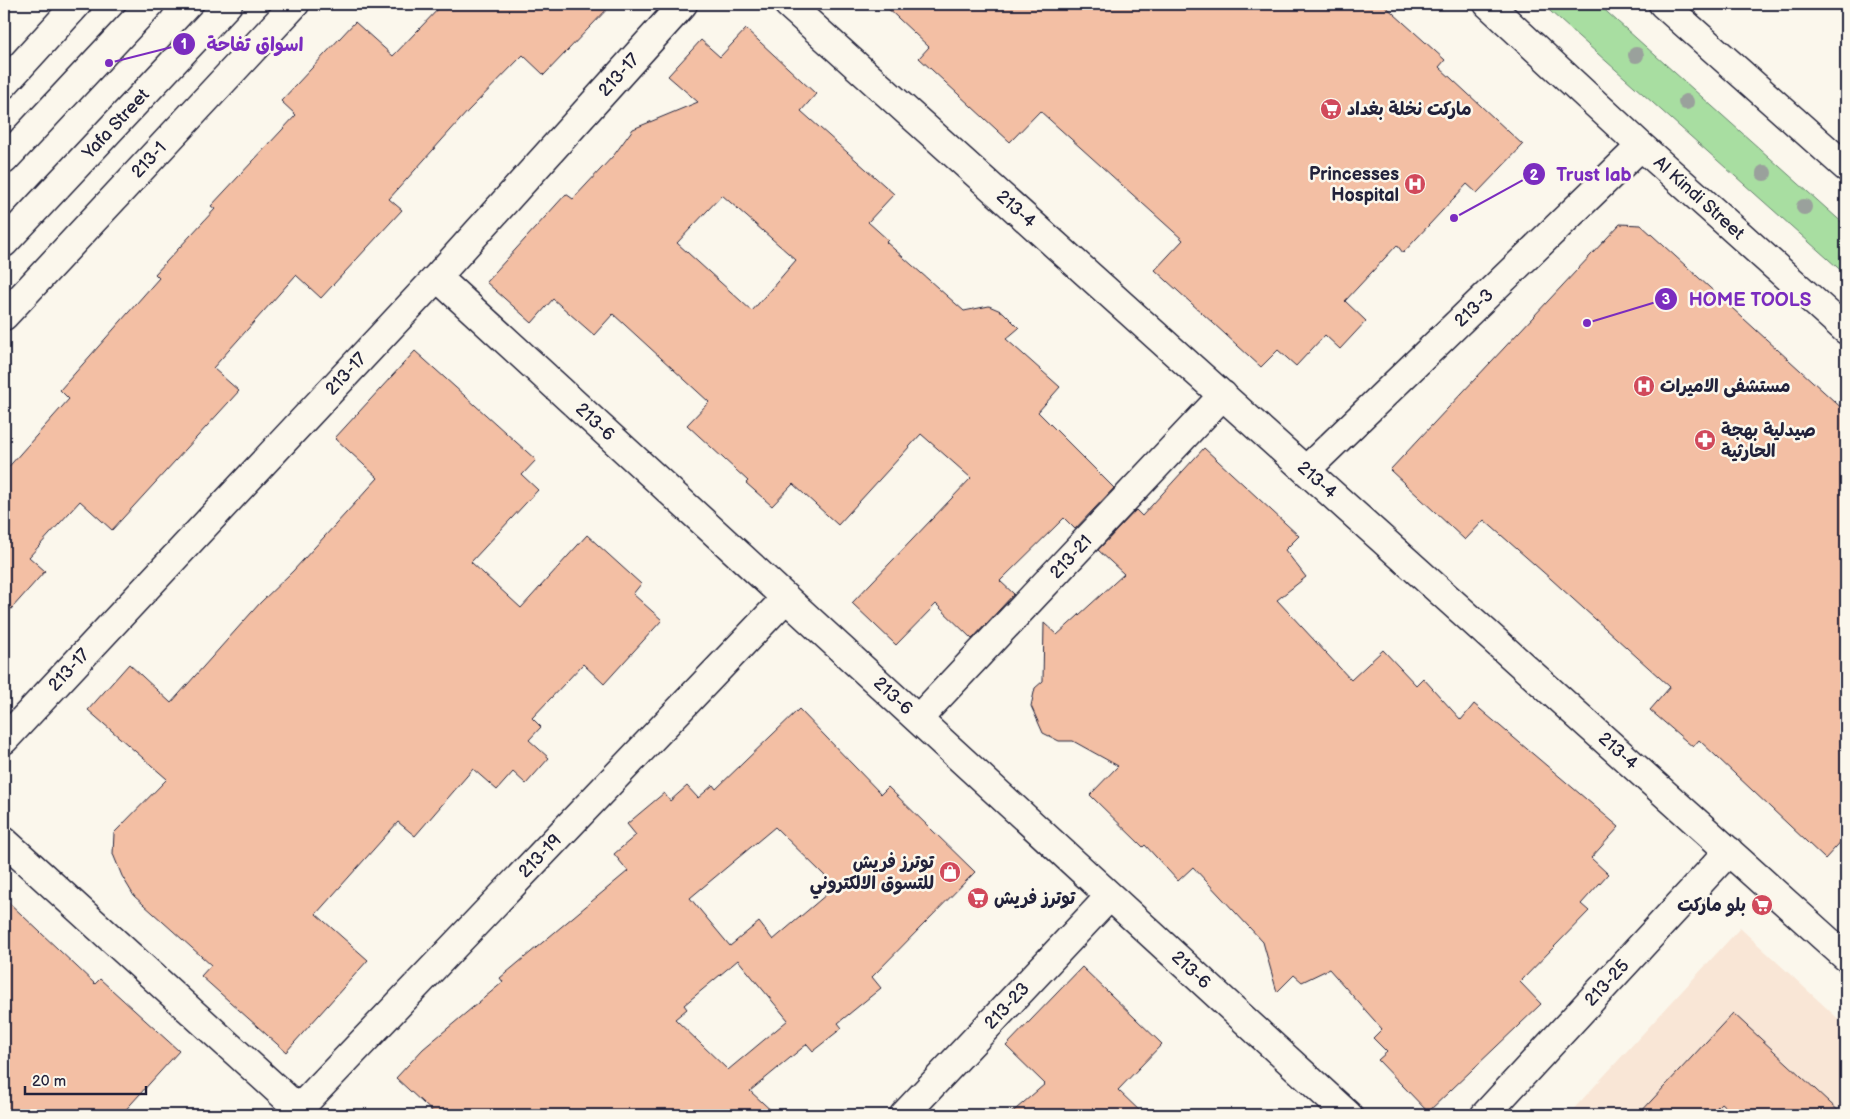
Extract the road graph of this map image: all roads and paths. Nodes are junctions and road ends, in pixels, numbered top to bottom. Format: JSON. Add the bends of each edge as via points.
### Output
{"nodes":[{"id":1,"x":77,"y":4,"type":"edge"},
{"id":2,"x":150,"y":4,"type":"edge"},
{"id":3,"x":228,"y":4,"type":"edge"},
{"id":4,"x":295,"y":4,"type":"edge"},
{"id":5,"x":683,"y":4,"type":"edge"},
{"id":6,"x":788,"y":4,"type":"edge"},
{"id":7,"x":1488,"y":4,"type":"edge"},
{"id":8,"x":1663,"y":4,"type":"edge"},
{"id":9,"x":4,"y":84,"type":"edge"},
{"id":10,"x":1641,"y":146,"type":"junction"},
{"id":11,"x":4,"y":160,"type":"edge"},
{"id":12,"x":1846,"y":167,"type":"edge"},
{"id":13,"x":4,"y":243,"type":"edge"},
{"id":14,"x":437,"y":277,"type":"junction"},
{"id":15,"x":4,"y":316,"type":"edge"},
{"id":16,"x":1846,"y":330,"type":"edge"},
{"id":17,"x":1223,"y":395,"type":"junction"},
{"id":18,"x":1306,"y":470,"type":"junction"},
{"id":19,"x":786,"y":598,"type":"junction"},
{"id":20,"x":918,"y":719,"type":"junction"},
{"id":21,"x":4,"y":740,"type":"edge"},
{"id":22,"x":4,"y":842,"type":"edge"},
{"id":23,"x":1729,"y":851,"type":"junction"},
{"id":24,"x":1110,"y":896,"type":"junction"},
{"id":25,"x":1846,"y":957,"type":"edge"},
{"id":26,"x":299,"y":1113,"type":"edge"},
{"id":27,"x":904,"y":1115,"type":"edge"},
{"id":28,"x":1348,"y":1115,"type":"edge"},
{"id":29,"x":1485,"y":1115,"type":"edge"}],
"edges":[{"from":1,"to":9,"type":"main road"},
{"from":2,"to":11,"type":"main road"},
{"from":3,"to":13,"type":"main road","name":"Yafa Street"},
{"from":4,"to":15,"type":"main road","name":"213-1"},
{"from":5,"to":14,"type":"main road","name":"213-17"},
{"from":6,"to":17,"type":"main road","name":"213-4"},
{"from":7,"to":10,"type":"main road","name":"Al Kindi Street"},
{"from":8,"to":12,"type":"main road"},
{"from":10,"to":16,"type":"main road","name":"Al Kindi Street"},
{"from":10,"to":18,"type":"main road","name":"213-3"},
{"from":14,"to":19,"type":"main road","name":"213-6"},
{"from":14,"to":21,"type":"main road","name":"213-17"},
{"from":17,"to":18,"type":"main road","name":"213-4"},
{"from":17,"to":20,"type":"main road","name":"213-21"},
{"from":18,"to":23,"type":"main road","name":"213-4"},
{"from":19,"to":20,"type":"main road","name":"213-6"},
{"from":19,"to":26,"type":"main road","name":"213-19"},
{"from":20,"to":24,"type":"main road","name":"213-6"},
{"from":22,"to":26,"type":"main road"},
{"from":23,"to":25,"type":"main road","name":"213-4"},
{"from":23,"to":29,"type":"main road","name":"213-25"},
{"from":24,"to":27,"type":"main road","name":"213-23"},
{"from":24,"to":28,"type":"main road","name":"213-6"}]}
